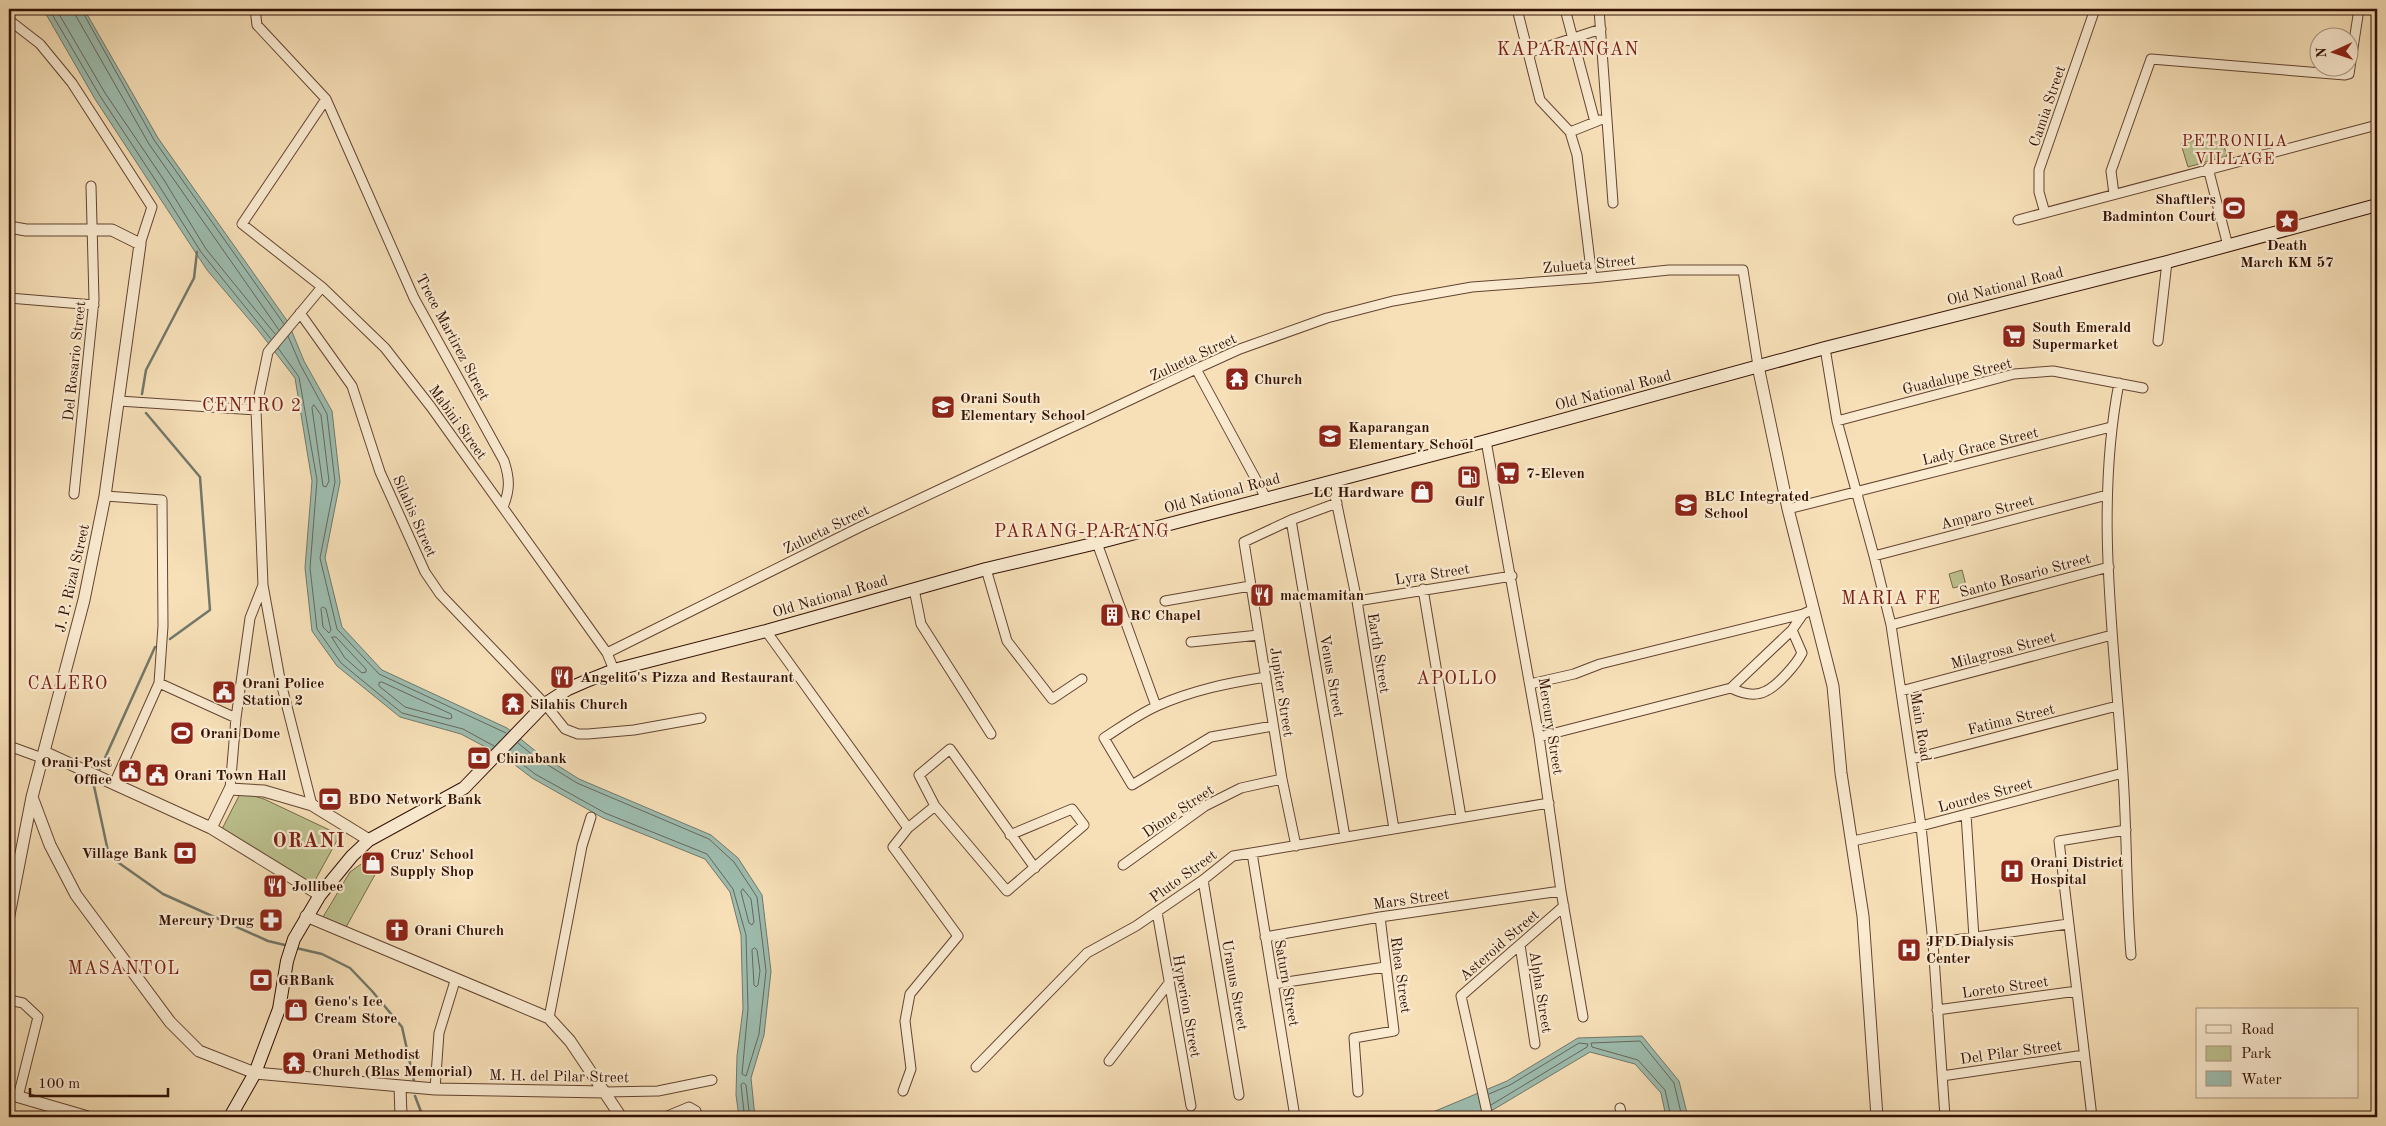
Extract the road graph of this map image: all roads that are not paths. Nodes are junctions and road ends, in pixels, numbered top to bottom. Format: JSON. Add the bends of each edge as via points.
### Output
{"nodes":[{"id":1,"x":255,"y":9,"type":"edge"},
{"id":2,"x":1517,"y":9,"type":"edge"},
{"id":3,"x":1565,"y":9,"type":"edge"},
{"id":4,"x":1599,"y":9,"type":"edge"},
{"id":5,"x":2095,"y":9,"type":"edge"},
{"id":6,"x":2359,"y":9,"type":"edge"},
{"id":7,"x":2373,"y":9,"type":"edge"},
{"id":8,"x":2377,"y":9,"type":"edge"},
{"id":9,"x":9,"y":20,"type":"edge"},
{"id":10,"x":1602,"y":30,"type":"junction"},
{"id":11,"x":1573,"y":38,"type":"junction"},
{"id":12,"x":1528,"y":53,"type":"junction"},
{"id":13,"x":326,"y":99,"type":"junction"},
{"id":14,"x":1608,"y":118,"type":"junction"},
{"id":15,"x":1595,"y":122,"type":"junction"},
{"id":16,"x":2377,"y":124,"type":"edge"},
{"id":17,"x":1570,"y":132,"type":"junction"},
{"id":18,"x":2208,"y":168,"type":"junction"},
{"id":19,"x":91,"y":186,"type":"dead end"},
{"id":20,"x":2114,"y":194,"type":"junction"},
{"id":21,"x":1613,"y":204,"type":"dead end"},
{"id":22,"x":2377,"y":205,"type":"edge"},
{"id":23,"x":2045,"y":213,"type":"junction"},
{"id":24,"x":2018,"y":220,"type":"dead end"},
{"id":25,"x":9,"y":227,"type":"edge"},
{"id":26,"x":92,"y":231,"type":"junction"},
{"id":27,"x":140,"y":244,"type":"junction"},
{"id":28,"x":2228,"y":246,"type":"junction"},
{"id":29,"x":2167,"y":262,"type":"junction"},
{"id":30,"x":1592,"y":278,"type":"junction"},
{"id":31,"x":322,"y":287,"type":"junction"},
{"id":32,"x":9,"y":298,"type":"edge"},
{"id":33,"x":94,"y":305,"type":"junction"},
{"id":34,"x":300,"y":313,"type":"junction"},
{"id":35,"x":2158,"y":340,"type":"dead end"},
{"id":36,"x":1825,"y":348,"type":"junction"},
{"id":37,"x":1758,"y":366,"type":"junction"},
{"id":38,"x":1196,"y":370,"type":"junction"},
{"id":39,"x":2119,"y":383,"type":"junction"},
{"id":40,"x":2143,"y":388,"type":"dead end"},
{"id":41,"x":119,"y":401,"type":"junction"},
{"id":42,"x":256,"y":410,"type":"junction"},
{"id":43,"x":1837,"y":421,"type":"junction"},
{"id":44,"x":2110,"y":427,"type":"junction"},
{"id":45,"x":1486,"y":441,"type":"junction"},
{"id":46,"x":1332,"y":481,"type":"junction"},
{"id":47,"x":1856,"y":491,"type":"junction"},
{"id":48,"x":74,"y":494,"type":"dead end"},
{"id":49,"x":2107,"y":495,"type":"junction"},
{"id":50,"x":105,"y":496,"type":"junction"},
{"id":51,"x":1266,"y":498,"type":"junction"},
{"id":52,"x":1337,"y":503,"type":"junction"},
{"id":53,"x":504,"y":507,"type":"junction"},
{"id":54,"x":1788,"y":509,"type":"junction"},
{"id":55,"x":1291,"y":520,"type":"junction"},
{"id":56,"x":1097,"y":543,"type":"junction"},
{"id":57,"x":1874,"y":556,"type":"junction"},
{"id":58,"x":2109,"y":566,"type":"junction"},
{"id":59,"x":986,"y":569,"type":"junction"},
{"id":60,"x":1512,"y":576,"type":"junction"},
{"id":61,"x":263,"y":585,"type":"junction"},
{"id":62,"x":1250,"y":586,"type":"junction"},
{"id":63,"x":914,"y":589,"type":"junction"},
{"id":64,"x":1423,"y":589,"type":"junction"},
{"id":65,"x":1165,"y":601,"type":"dead end"},
{"id":66,"x":1357,"y":601,"type":"junction"},
{"id":67,"x":1814,"y":609,"type":"junction"},
{"id":68,"x":1803,"y":614,"type":"junction"},
{"id":69,"x":1891,"y":625,"type":"junction"},
{"id":70,"x":1792,"y":630,"type":"junction"},
{"id":71,"x":766,"y":631,"type":"junction"},
{"id":72,"x":1258,"y":635,"type":"junction"},
{"id":73,"x":2112,"y":635,"type":"junction"},
{"id":74,"x":1191,"y":642,"type":"dead end"},
{"id":75,"x":607,"y":653,"type":"junction"},
{"id":76,"x":614,"y":670,"type":"junction"},
{"id":77,"x":1266,"y":677,"type":"junction"},
{"id":78,"x":1082,"y":680,"type":"dead end"},
{"id":79,"x":159,"y":683,"type":"junction"},
{"id":80,"x":1530,"y":684,"type":"junction"},
{"id":81,"x":1730,"y":688,"type":"junction"},
{"id":82,"x":1901,"y":691,"type":"junction"},
{"id":83,"x":545,"y":704,"type":"junction"},
{"id":84,"x":1156,"y":706,"type":"junction"},
{"id":85,"x":2117,"y":706,"type":"junction"},
{"id":86,"x":236,"y":718,"type":"junction"},
{"id":87,"x":701,"y":718,"type":"dead end"},
{"id":88,"x":1273,"y":726,"type":"junction"},
{"id":89,"x":991,"y":734,"type":"dead end"},
{"id":90,"x":1539,"y":737,"type":"junction"},
{"id":91,"x":9,"y":746,"type":"edge"},
{"id":92,"x":43,"y":755,"type":"junction"},
{"id":93,"x":1912,"y":759,"type":"junction"},
{"id":94,"x":2123,"y":773,"type":"junction"},
{"id":95,"x":1282,"y":779,"type":"junction"},
{"id":96,"x":114,"y":784,"type":"junction"},
{"id":97,"x":230,"y":789,"type":"junction"},
{"id":98,"x":32,"y":797,"type":"junction"},
{"id":99,"x":1549,"y":803,"type":"junction"},
{"id":100,"x":312,"y":805,"type":"junction"},
{"id":101,"x":935,"y":806,"type":"junction"},
{"id":102,"x":1966,"y":814,"type":"junction"},
{"id":103,"x":591,"y":817,"type":"dead end"},
{"id":104,"x":1461,"y":817,"type":"junction"},
{"id":105,"x":1921,"y":826,"type":"junction"},
{"id":106,"x":211,"y":828,"type":"junction"},
{"id":107,"x":908,"y":828,"type":"junction"},
{"id":108,"x":1394,"y":829,"type":"junction"},
{"id":109,"x":2126,"y":830,"type":"junction"},
{"id":110,"x":1010,"y":835,"type":"junction"},
{"id":111,"x":1345,"y":837,"type":"junction"},
{"id":112,"x":369,"y":840,"type":"junction"},
{"id":113,"x":1853,"y":841,"type":"junction"},
{"id":114,"x":1296,"y":846,"type":"junction"},
{"id":115,"x":1252,"y":853,"type":"junction"},
{"id":116,"x":1123,"y":865,"type":"dead end"},
{"id":117,"x":1036,"y":868,"type":"junction"},
{"id":118,"x":1203,"y":880,"type":"junction"},
{"id":119,"x":1561,"y":890,"type":"junction"},
{"id":120,"x":320,"y":895,"type":"junction"},
{"id":121,"x":1564,"y":906,"type":"junction"},
{"id":122,"x":1157,"y":912,"type":"junction"},
{"id":123,"x":9,"y":915,"type":"edge"},
{"id":124,"x":306,"y":916,"type":"junction"},
{"id":125,"x":1380,"y":917,"type":"junction"},
{"id":126,"x":2068,"y":924,"type":"junction"},
{"id":127,"x":1265,"y":937,"type":"junction"},
{"id":128,"x":1974,"y":938,"type":"junction"},
{"id":129,"x":1933,"y":943,"type":"junction"},
{"id":130,"x":1520,"y":945,"type":"junction"},
{"id":131,"x":2131,"y":955,"type":"dead end"},
{"id":132,"x":1385,"y":967,"type":"junction"},
{"id":133,"x":455,"y":981,"type":"junction"},
{"id":134,"x":1170,"y":983,"type":"junction"},
{"id":135,"x":1274,"y":984,"type":"junction"},
{"id":136,"x":2077,"y":992,"type":"junction"},
{"id":137,"x":9,"y":1000,"type":"edge"},
{"id":138,"x":1937,"y":1010,"type":"junction"},
{"id":139,"x":1583,"y":1017,"type":"dead end"},
{"id":140,"x":549,"y":1018,"type":"junction"},
{"id":141,"x":1535,"y":1044,"type":"dead end"},
{"id":142,"x":2084,"y":1055,"type":"junction"},
{"id":143,"x":1109,"y":1061,"type":"dead end"},
{"id":144,"x":976,"y":1067,"type":"dead end"},
{"id":145,"x":255,"y":1073,"type":"junction"},
{"id":146,"x":1942,"y":1076,"type":"junction"},
{"id":147,"x":712,"y":1080,"type":"dead end"},
{"id":148,"x":400,"y":1086,"type":"junction"},
{"id":149,"x":435,"y":1089,"type":"junction"},
{"id":150,"x":903,"y":1091,"type":"dead end"},
{"id":151,"x":605,"y":1092,"type":"junction"},
{"id":152,"x":1358,"y":1092,"type":"dead end"},
{"id":153,"x":1239,"y":1095,"type":"dead end"},
{"id":154,"x":13,"y":1096,"type":"edge"},
{"id":155,"x":1190,"y":1106,"type":"dead end"},
{"id":156,"x":1620,"y":1108,"type":"dead end"},
{"id":157,"x":696,"y":1111,"type":"dead end"},
{"id":158,"x":88,"y":1117,"type":"edge"},
{"id":159,"x":230,"y":1117,"type":"edge"},
{"id":160,"x":401,"y":1117,"type":"edge"},
{"id":161,"x":621,"y":1117,"type":"edge"},
{"id":162,"x":665,"y":1117,"type":"edge"},
{"id":163,"x":1295,"y":1117,"type":"edge"},
{"id":164,"x":1488,"y":1117,"type":"edge"},
{"id":165,"x":1622,"y":1117,"type":"edge"},
{"id":166,"x":1877,"y":1117,"type":"edge"},
{"id":167,"x":1945,"y":1117,"type":"edge"},
{"id":168,"x":2092,"y":1117,"type":"edge"}],
"edges":[{"from":1,"to":13,"type":"street","name":"Trece Martirez Street","via":[[257,25]]},
{"from":2,"to":12,"type":"street"},
{"from":3,"to":11,"type":"street"},
{"from":4,"to":10,"type":"street"},
{"from":5,"to":23,"type":"street","name":"Camia Street","via":[[2039,170],[2039,192]]},
{"from":6,"to":20,"type":"street","via":[[2349,74],[2345,75],[2151,59],[2111,171]]},
{"from":7,"to":8,"type":"street"},
{"from":9,"to":27,"type":"street","via":[[40,44],[72,83],[152,207]]},
{"from":10,"to":11,"type":"street"},
{"from":10,"to":14,"type":"street"},
{"from":11,"to":12,"type":"street"},
{"from":11,"to":15,"type":"street"},
{"from":12,"to":17,"type":"street","via":[[1540,100]]},
{"from":13,"to":31,"type":"street","name":"Mabini Street","via":[[242,224]]},
{"from":13,"to":53,"type":"street","name":"Trece Martirez Street","via":[[414,298],[504,461],[510,478]]},
{"from":14,"to":15,"type":"street"},
{"from":14,"to":21,"type":"street"},
{"from":15,"to":17,"type":"street"},
{"from":16,"to":18,"type":"street"},
{"from":17,"to":30,"type":"street","via":[[1577,155]]},
{"from":18,"to":20,"type":"street"},
{"from":18,"to":28,"type":"street"},
{"from":19,"to":26,"type":"street","name":"Del Rosario Street"},
{"from":20,"to":23,"type":"street"},
{"from":22,"to":28,"type":"main road","name":"Old National Road"},
{"from":23,"to":24,"type":"street"},
{"from":25,"to":26,"type":"street"},
{"from":26,"to":27,"type":"street","via":[[112,230]]},
{"from":26,"to":33,"type":"street","name":"Del Rosario Street"},
{"from":27,"to":41,"type":"street","name":"J. P. Rizal Street"},
{"from":28,"to":29,"type":"main road","name":"Old National Road"},
{"from":29,"to":35,"type":"street"},
{"from":29,"to":36,"type":"main road","name":"Old National Road"},
{"from":30,"to":37,"type":"street","name":"Zulueta Street","via":[[1669,270],[1744,270]]},
{"from":30,"to":38,"type":"street","name":"Zulueta Street","via":[[1472,286],[1393,301],[1327,318],[1240,349]]},
{"from":31,"to":34,"type":"street"},
{"from":31,"to":53,"type":"street","name":"Mabini Street","via":[[385,348]]},
{"from":32,"to":33,"type":"street"},
{"from":33,"to":48,"type":"street","name":"Del Rosario Street"},
{"from":34,"to":42,"type":"street","via":[[268,352]]},
{"from":34,"to":83,"type":"street","name":"Silahis Street","via":[[352,386],[380,472],[425,572],[440,594]]},
{"from":36,"to":37,"type":"main road","name":"Old National Road"},
{"from":36,"to":43,"type":"street","name":"Main Road"},
{"from":37,"to":45,"type":"main road","name":"Old National Road"},
{"from":37,"to":54,"type":"street"},
{"from":38,"to":51,"type":"street"},
{"from":38,"to":75,"type":"street","name":"Zulueta Street","via":[[860,527]]},
{"from":39,"to":40,"type":"street","name":"Guadalupe Street"},
{"from":39,"to":43,"type":"street","name":"Guadalupe Street","via":[[2053,371],[2014,374]]},
{"from":39,"to":44,"type":"street"},
{"from":41,"to":42,"type":"street"},
{"from":41,"to":50,"type":"street","name":"J. P. Rizal Street"},
{"from":42,"to":61,"type":"street"},
{"from":43,"to":47,"type":"street","name":"Main Road"},
{"from":44,"to":47,"type":"street","name":"Lady Grace Street"},
{"from":44,"to":49,"type":"street"},
{"from":45,"to":46,"type":"main road","name":"Old National Road"},
{"from":45,"to":60,"type":"street","name":"Mercury Street"},
{"from":46,"to":51,"type":"main road","name":"Old National Road"},
{"from":46,"to":52,"type":"street","name":"Earth Street"},
{"from":47,"to":54,"type":"street","name":"Lady Grace Street"},
{"from":47,"to":57,"type":"street","name":"Main Road"},
{"from":49,"to":57,"type":"street","name":"Amparo Street"},
{"from":49,"to":58,"type":"street"},
{"from":50,"to":79,"type":"street","via":[[162,500],[163,626]]},
{"from":50,"to":92,"type":"street","name":"J. P. Rizal Street","via":[[84,600]]},
{"from":51,"to":56,"type":"main road","name":"Old National Road"},
{"from":52,"to":55,"type":"street"},
{"from":52,"to":66,"type":"street","name":"Earth Street"},
{"from":53,"to":75,"type":"street","name":"Mabini Street"},
{"from":54,"to":67,"type":"street"},
{"from":55,"to":62,"type":"street","name":"Jupiter Street","via":[[1244,542]]},
{"from":55,"to":111,"type":"street","name":"Venus Street"},
{"from":56,"to":59,"type":"main road","name":"Old National Road"},
{"from":56,"to":84,"type":"street"},
{"from":57,"to":69,"type":"street","name":"Main Road"},
{"from":58,"to":69,"type":"street","name":"Santo Rosario Street"},
{"from":58,"to":73,"type":"street"},
{"from":59,"to":63,"type":"main road","name":"Old National Road"},
{"from":59,"to":78,"type":"street","via":[[1007,641],[1052,699]]},
{"from":60,"to":64,"type":"street","name":"Lyra Street"},
{"from":60,"to":80,"type":"street","name":"Mercury Street"},
{"from":61,"to":86,"type":"street","via":[[250,618]]},
{"from":61,"to":100,"type":"street","via":[[280,679]]},
{"from":62,"to":65,"type":"street"},
{"from":62,"to":72,"type":"street","name":"Jupiter Street"},
{"from":63,"to":71,"type":"main road","name":"Old National Road"},
{"from":63,"to":89,"type":"street","via":[[921,624]]},
{"from":64,"to":66,"type":"street","name":"Lyra Street"},
{"from":64,"to":104,"type":"street"},
{"from":66,"to":108,"type":"street","name":"Earth Street"},
{"from":67,"to":68,"type":"street"},
{"from":67,"to":113,"type":"street","via":[[1833,686]]},
{"from":68,"to":70,"type":"street"},
{"from":68,"to":80,"type":"street"},
{"from":69,"to":82,"type":"street","name":"Main Road"},
{"from":70,"to":81,"type":"street"},
{"from":70,"to":81,"type":"street","via":[[1802,653],[1797,664],[1765,692],[1744,694]]},
{"from":71,"to":76,"type":"main road","name":"Old National Road"},
{"from":71,"to":107,"type":"street"},
{"from":72,"to":74,"type":"street"},
{"from":72,"to":77,"type":"street","name":"Jupiter Street"},
{"from":73,"to":82,"type":"street","name":"Milagrosa Street"},
{"from":73,"to":85,"type":"street"},
{"from":75,"to":76,"type":"street","name":"Mabini Street"},
{"from":76,"to":83,"type":"main road","name":"Old National Road","via":[[568,689]]},
{"from":77,"to":84,"type":"street","via":[[1222,684]]},
{"from":77,"to":88,"type":"street","name":"Jupiter Street"},
{"from":79,"to":86,"type":"street"},
{"from":79,"to":96,"type":"street"},
{"from":80,"to":90,"type":"street","name":"Mercury Street"},
{"from":81,"to":90,"type":"street"},
{"from":82,"to":93,"type":"street","name":"Main Road"},
{"from":83,"to":87,"type":"street","name":"Silahis Street","via":[[565,728],[578,734],[634,730]]},
{"from":83,"to":112,"type":"main road","name":"Old National Road","via":[[464,788]]},
{"from":84,"to":88,"type":"street","via":[[1104,738],[1132,784],[1211,737]]},
{"from":85,"to":93,"type":"street","name":"Fatima Street"},
{"from":85,"to":94,"type":"street"},
{"from":86,"to":97,"type":"street"},
{"from":88,"to":95,"type":"street","name":"Jupiter Street"},
{"from":90,"to":99,"type":"street","name":"Mercury Street"},
{"from":91,"to":92,"type":"street"},
{"from":92,"to":96,"type":"street"},
{"from":92,"to":98,"type":"street","name":"J. P. Rizal Street"},
{"from":93,"to":105,"type":"street","name":"Main Road"},
{"from":94,"to":102,"type":"street","name":"Lourdes Street"},
{"from":94,"to":109,"type":"street"},
{"from":95,"to":114,"type":"street","name":"Jupiter Street"},
{"from":95,"to":116,"type":"street","name":"Dione Street","via":[[1241,788],[1205,806]]},
{"from":96,"to":106,"type":"street"},
{"from":97,"to":100,"type":"street","via":[[264,791]]},
{"from":97,"to":106,"type":"street"},
{"from":98,"to":123,"type":"street","name":"J. P. Rizal Street"},
{"from":98,"to":145,"type":"street","name":"M. H. del Pilar Street","via":[[50,845],[76,895],[170,1022],[199,1051]]},
{"from":99,"to":104,"type":"street","name":"Pluto Street"},
{"from":99,"to":119,"type":"street","name":"Mercury Street"},
{"from":100,"to":112,"type":"street"},
{"from":101,"to":107,"type":"street"},
{"from":101,"to":110,"type":"street","via":[[919,775],[950,749]]},
{"from":101,"to":117,"type":"street","via":[[1007,891]]},
{"from":102,"to":105,"type":"street","name":"Lourdes Street"},
{"from":102,"to":128,"type":"street"},
{"from":103,"to":140,"type":"street","via":[[582,846]]},
{"from":104,"to":108,"type":"street","name":"Pluto Street"},
{"from":105,"to":113,"type":"street","name":"Lourdes Street"},
{"from":105,"to":129,"type":"street","name":"Main Road"},
{"from":106,"to":120,"type":"street"},
{"from":107,"to":150,"type":"street","via":[[893,847],[958,936],[910,994],[905,1021],[911,1069]]},
{"from":108,"to":111,"type":"street","name":"Pluto Street"},
{"from":109,"to":126,"type":"street","via":[[2059,841]]},
{"from":109,"to":131,"type":"street"},
{"from":110,"to":117,"type":"street"},
{"from":110,"to":117,"type":"street","via":[[1072,809],[1084,825]]},
{"from":111,"to":114,"type":"street","name":"Pluto Street"},
{"from":112,"to":120,"type":"main road","name":"Old National Road"},
{"from":113,"to":166,"type":"street","via":[[1863,916]]},
{"from":114,"to":115,"type":"street","name":"Pluto Street"},
{"from":115,"to":118,"type":"street","name":"Pluto Street","via":[[1233,856]]},
{"from":115,"to":127,"type":"street","name":"Saturn Street"},
{"from":118,"to":122,"type":"street","name":"Pluto Street"},
{"from":118,"to":153,"type":"street","name":"Uranus Street"},
{"from":119,"to":121,"type":"street","name":"Mercury Street"},
{"from":119,"to":125,"type":"street","name":"Mars Street"},
{"from":120,"to":124,"type":"main road","name":"Old National Road"},
{"from":121,"to":130,"type":"street","name":"Asteroid Street"},
{"from":121,"to":139,"type":"street","name":"Mercury Street"},
{"from":122,"to":134,"type":"street","name":"Hyperion Street"},
{"from":122,"to":144,"type":"street","name":"Pluto Street","via":[[1087,953]]},
{"from":124,"to":133,"type":"street"},
{"from":124,"to":145,"type":"main road","name":"Old National Road","via":[[292,944],[279,1009]]},
{"from":125,"to":127,"type":"street","name":"Mars Street"},
{"from":125,"to":132,"type":"street","name":"Rhea Street"},
{"from":126,"to":128,"type":"street"},
{"from":126,"to":136,"type":"street"},
{"from":127,"to":135,"type":"street","name":"Saturn Street"},
{"from":128,"to":129,"type":"street"},
{"from":129,"to":138,"type":"street","name":"Main Road"},
{"from":130,"to":141,"type":"street","name":"Alpha Street"},
{"from":130,"to":164,"type":"street","name":"Asteroid Street","via":[[1461,996]]},
{"from":132,"to":135,"type":"street"},
{"from":132,"to":152,"type":"street","name":"Rhea Street","via":[[1394,1030],[1354,1038]]},
{"from":133,"to":140,"type":"street"},
{"from":133,"to":149,"type":"street","via":[[439,1033]]},
{"from":134,"to":143,"type":"street"},
{"from":134,"to":155,"type":"street","name":"Hyperion Street"},
{"from":135,"to":163,"type":"street","name":"Saturn Street"},
{"from":136,"to":138,"type":"street","name":"Loreto Street"},
{"from":136,"to":142,"type":"street"},
{"from":137,"to":154,"type":"street","via":[[23,1003],[38,1017]]},
{"from":138,"to":146,"type":"street","name":"Main Road"},
{"from":140,"to":151,"type":"street","via":[[570,1041]]},
{"from":142,"to":146,"type":"street","name":"Del Pilar Street"},
{"from":142,"to":168,"type":"street"},
{"from":145,"to":148,"type":"street","name":"M. H. del Pilar Street"},
{"from":145,"to":159,"type":"main road","name":"Old National Road"},
{"from":146,"to":167,"type":"street","name":"Main Road"},
{"from":147,"to":151,"type":"street","name":"M. H. del Pilar Street","via":[[658,1091]]},
{"from":148,"to":149,"type":"street","name":"M. H. del Pilar Street"},
{"from":148,"to":160,"type":"street"},
{"from":149,"to":151,"type":"street","name":"M. H. del Pilar Street"},
{"from":151,"to":161,"type":"street"},
{"from":154,"to":158,"type":"street"},
{"from":156,"to":165,"type":"street"},
{"from":157,"to":162,"type":"street","via":[[689,1107]]}]}
